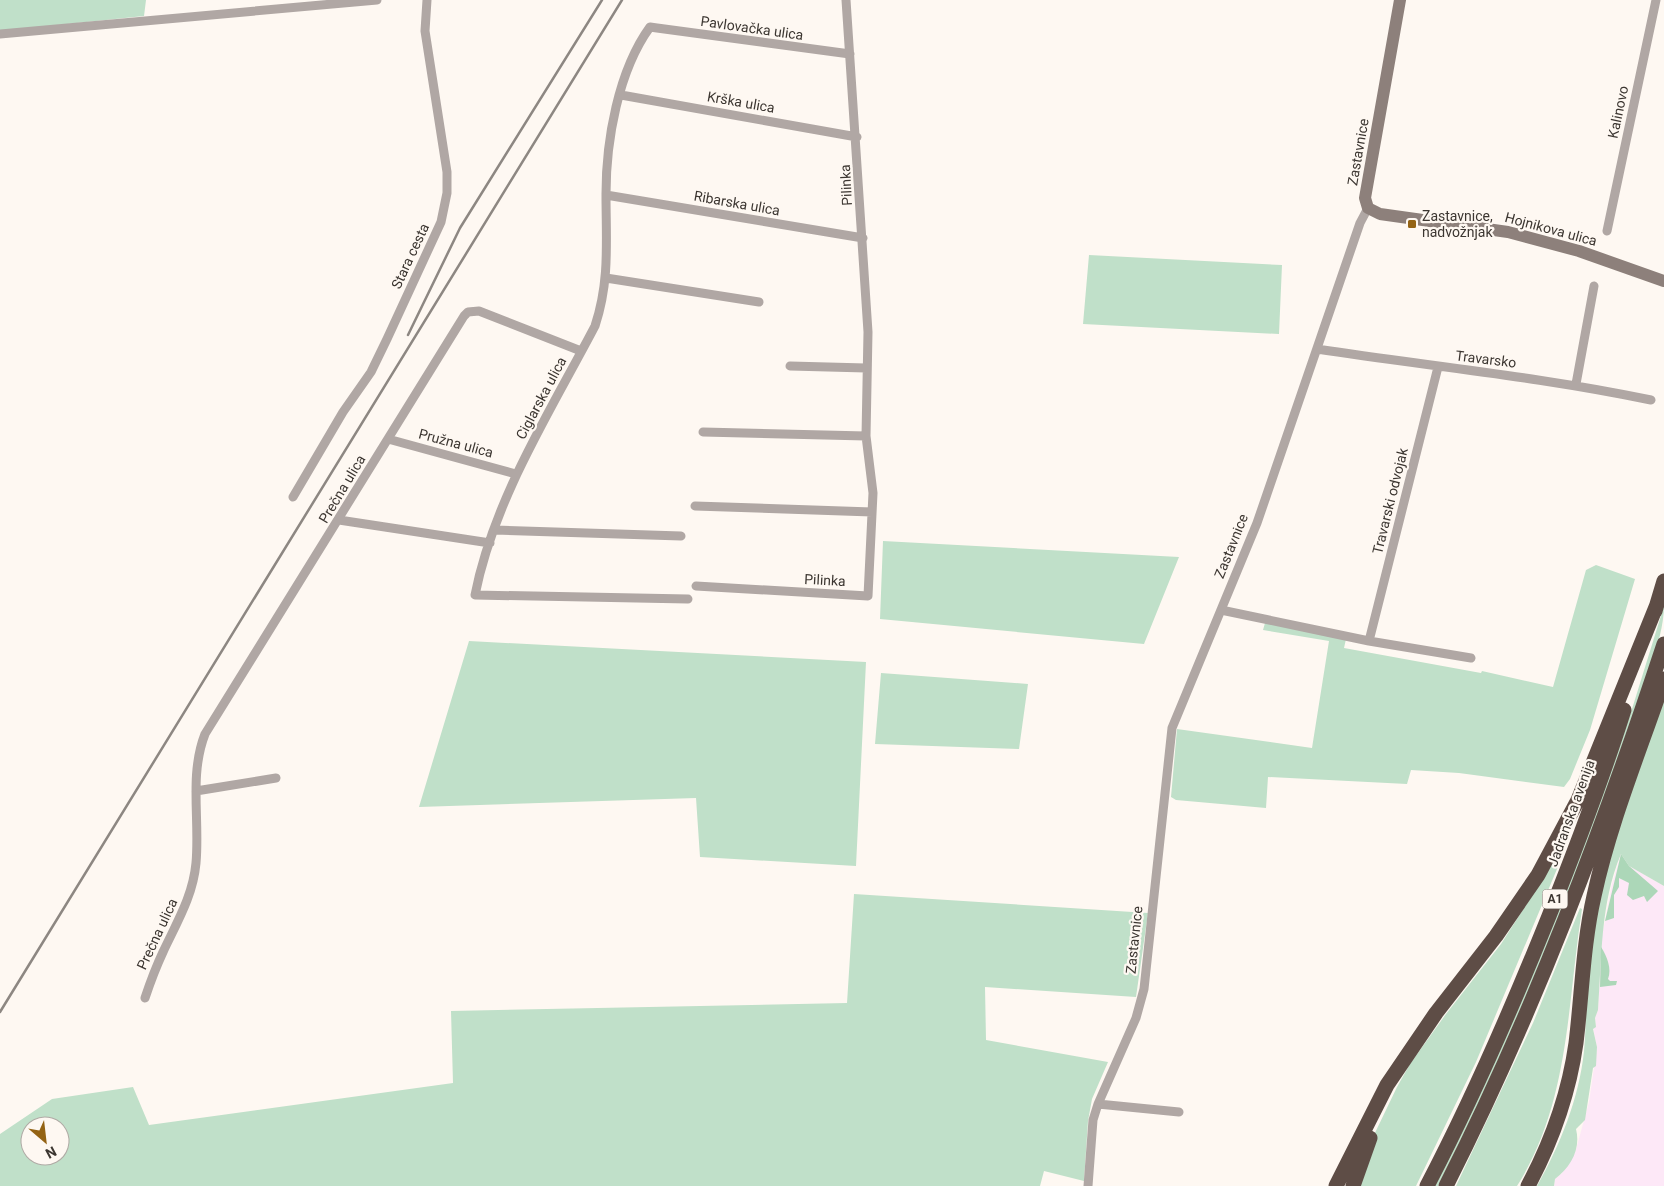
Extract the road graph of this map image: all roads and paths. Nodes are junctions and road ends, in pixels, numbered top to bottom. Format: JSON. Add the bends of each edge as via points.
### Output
{"nodes":[{"id":1,"x":377,"y":0,"type":"edge"},
{"id":2,"x":426,"y":0,"type":"edge"},
{"id":3,"x":846,"y":0,"type":"edge"},
{"id":4,"x":1400,"y":0,"type":"edge"},
{"id":5,"x":1656,"y":0,"type":"edge"},
{"id":6,"x":650,"y":27,"type":"joint"},
{"id":7,"x":0,"y":34,"type":"edge"},
{"id":8,"x":850,"y":54,"type":"junction"},
{"id":9,"x":621,"y":95,"type":"junction"},
{"id":10,"x":857,"y":137,"type":"junction"},
{"id":11,"x":606,"y":195,"type":"junction"},
{"id":12,"x":1368,"y":208,"type":"junction"},
{"id":13,"x":1607,"y":230,"type":"dead end"},
{"id":14,"x":863,"y":238,"type":"junction"},
{"id":15,"x":606,"y":278,"type":"junction"},
{"id":16,"x":1664,"y":281,"type":"edge"},
{"id":17,"x":1594,"y":286,"type":"dead end"},
{"id":18,"x":759,"y":302,"type":"dead end"},
{"id":19,"x":1318,"y":349,"type":"junction"},
{"id":20,"x":581,"y":352,"type":"junction"},
{"id":21,"x":790,"y":366,"type":"dead end"},
{"id":22,"x":1438,"y":367,"type":"junction"},
{"id":23,"x":866,"y":368,"type":"junction"},
{"id":24,"x":1576,"y":384,"type":"junction"},
{"id":25,"x":1651,"y":400,"type":"dead end"},
{"id":26,"x":703,"y":432,"type":"dead end"},
{"id":27,"x":866,"y":436,"type":"junction"},
{"id":28,"x":388,"y":439,"type":"junction"},
{"id":29,"x":516,"y":474,"type":"junction"},
{"id":30,"x":293,"y":497,"type":"dead end"},
{"id":31,"x":695,"y":506,"type":"dead end"},
{"id":32,"x":872,"y":512,"type":"junction"},
{"id":33,"x":339,"y":520,"type":"junction"},
{"id":34,"x":495,"y":530,"type":"junction"},
{"id":35,"x":681,"y":536,"type":"dead end"},
{"id":36,"x":490,"y":543,"type":"junction"},
{"id":37,"x":1664,"y":581,"type":"edge"},
{"id":38,"x":696,"y":586,"type":"dead end"},
{"id":39,"x":688,"y":600,"type":"dead end"},
{"id":40,"x":1658,"y":602,"type":"junction"},
{"id":41,"x":1221,"y":610,"type":"junction"},
{"id":42,"x":1369,"y":642,"type":"junction"},
{"id":43,"x":1664,"y":644,"type":"edge"},
{"id":44,"x":1471,"y":658,"type":"dead end"},
{"id":45,"x":1664,"y":679,"type":"edge"},
{"id":46,"x":276,"y":778,"type":"dead end"},
{"id":47,"x":196,"y":791,"type":"junction"},
{"id":48,"x":144,"y":998,"type":"dead end"},
{"id":49,"x":1398,"y":1070,"type":"junction"},
{"id":50,"x":1098,"y":1104,"type":"junction"},
{"id":51,"x":1179,"y":1112,"type":"dead end"},
{"id":52,"x":1088,"y":1186,"type":"edge"},
{"id":53,"x":1336,"y":1186,"type":"edge"},
{"id":54,"x":1353,"y":1186,"type":"edge"},
{"id":55,"x":1428,"y":1186,"type":"edge"},
{"id":56,"x":1446,"y":1186,"type":"edge"},
{"id":57,"x":1527,"y":1186,"type":"edge"}],
"edges":[{"from":1,"to":7,"type":"street"},
{"from":2,"to":30,"type":"street","name":"Stara cesta","via":[[425,31],[447,172],[447,193],[441,222],[371,372],[343,412]]},
{"from":3,"to":8,"type":"street","name":"Pilinka"},
{"from":4,"to":12,"type":"main road","name":"Zastavnice","via":[[1365,198]]},
{"from":5,"to":13,"type":"street","name":"Kalinovo"},
{"from":6,"to":8,"type":"street","name":"Pavlovačka ulica"},
{"from":6,"to":9,"type":"street","name":"Ciglarska ulica","via":[[630,63]]},
{"from":8,"to":10,"type":"street","name":"Pilinka"},
{"from":9,"to":10,"type":"street","name":"Krška ulica"},
{"from":9,"to":11,"type":"street","name":"Ciglarska ulica","via":[[609,143]]},
{"from":10,"to":14,"type":"street","name":"Pilinka"},
{"from":11,"to":14,"type":"street","name":"Ribarska ulica"},
{"from":11,"to":15,"type":"street","name":"Ciglarska ulica"},
{"from":12,"to":16,"type":"main road","name":"Hojnikova ulica","via":[[1380,214],[1508,232],[1579,251]]},
{"from":12,"to":19,"type":"street","name":"Zastavnice","via":[[1360,223]]},
{"from":14,"to":23,"type":"street","name":"Pilinka","via":[[868,332]]},
{"from":15,"to":18,"type":"street"},
{"from":15,"to":20,"type":"street","name":"Ciglarska ulica","via":[[597,319]]},
{"from":17,"to":24,"type":"street"},
{"from":19,"to":22,"type":"street","name":"Travarsko"},
{"from":19,"to":41,"type":"street","name":"Zastavnice","via":[[1257,524]]},
{"from":20,"to":28,"type":"street","name":"Prečna ulica","via":[[478,311],[468,312]]},
{"from":20,"to":29,"type":"street","name":"Ciglarska ulica"},
{"from":21,"to":23,"type":"street"},
{"from":22,"to":24,"type":"street","name":"Travarsko"},
{"from":22,"to":42,"type":"street","name":"Travarski odvojak"},
{"from":23,"to":27,"type":"street","name":"Pilinka"},
{"from":24,"to":25,"type":"street","name":"Travarsko"},
{"from":26,"to":27,"type":"street"},
{"from":27,"to":32,"type":"street","name":"Pilinka","via":[[872,476]]},
{"from":28,"to":29,"type":"street","name":"Pružna ulica"},
{"from":28,"to":33,"type":"street","name":"Prečna ulica"},
{"from":29,"to":34,"type":"street","name":"Ciglarska ulica"},
{"from":31,"to":32,"type":"street"},
{"from":32,"to":38,"type":"street","name":"Pilinka","via":[[868,596]]},
{"from":33,"to":36,"type":"street"},
{"from":33,"to":47,"type":"street","name":"Prečna ulica","via":[[213,718],[199,749]]},
{"from":34,"to":35,"type":"street"},
{"from":34,"to":36,"type":"street","name":"Ciglarska ulica"},
{"from":36,"to":39,"type":"street","name":"Ciglarska ulica","via":[[476,595]]},
{"from":37,"to":40,"type":"highway","name":"Jadranska avenija","number":"A1"},
{"from":40,"to":49,"type":"highway","via":[[1578,800],[1538,875]]},
{"from":40,"to":55,"type":"highway","name":"Jadranska avenija","number":"A1","via":[[1614,742],[1569,864],[1513,1004]]},
{"from":41,"to":42,"type":"street"},
{"from":41,"to":50,"type":"street","name":"Zastavnice","via":[[1172,728],[1144,989],[1136,1018]]},
{"from":42,"to":44,"type":"street"},
{"from":43,"to":56,"type":"highway","number":"A1","via":[[1614,794],[1569,912],[1488,1102]]},
{"from":45,"to":57,"type":"highway","via":[[1594,895],[1585,945],[1576,1044],[1564,1098],[1554,1132]]},
{"from":46,"to":47,"type":"street"},
{"from":47,"to":48,"type":"street","name":"Prečna ulica","via":[[196,863],[188,901]]},
{"from":49,"to":53,"type":"highway","via":[[1386,1085]]},
{"from":49,"to":54,"type":"highway"},
{"from":50,"to":51,"type":"street"},
{"from":50,"to":52,"type":"street","name":"Zastavnice","via":[[1093,1120]]}]}
